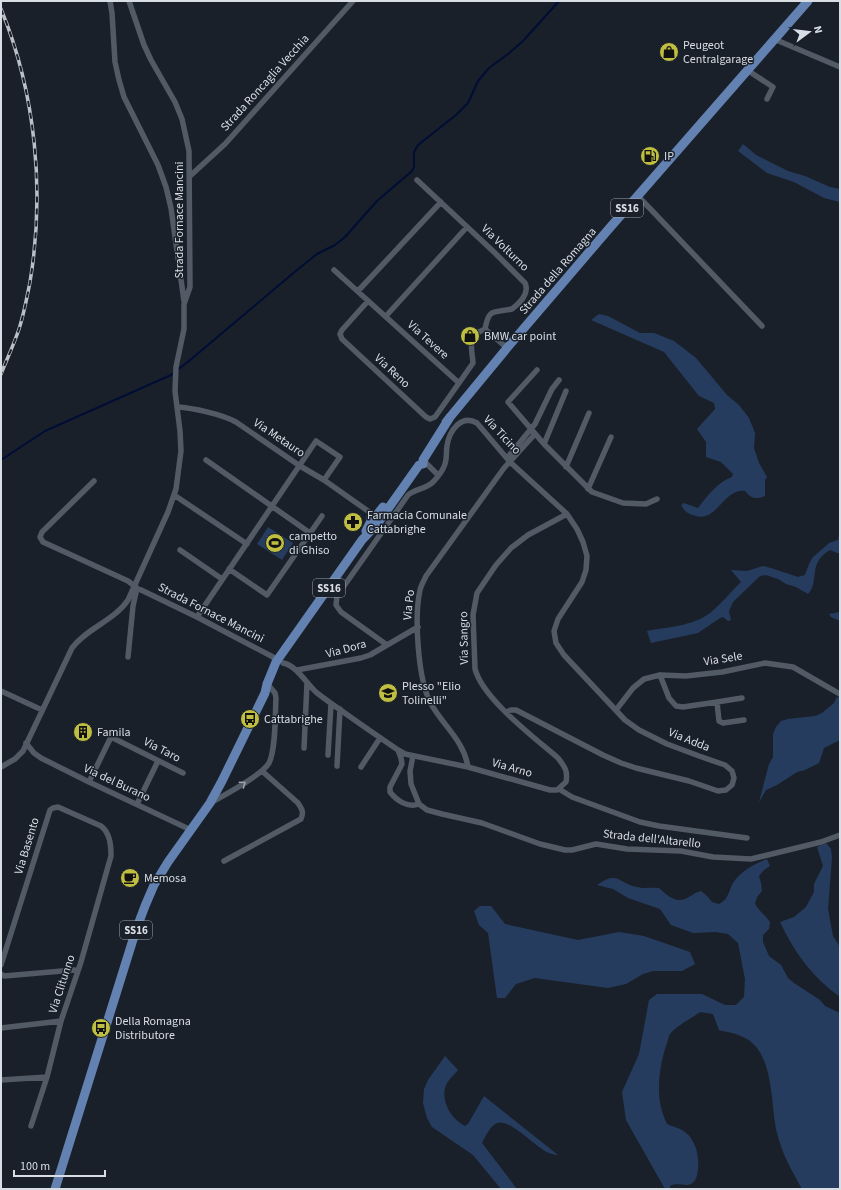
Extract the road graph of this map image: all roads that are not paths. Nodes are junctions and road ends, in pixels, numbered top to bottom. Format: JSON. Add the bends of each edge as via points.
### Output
{"nodes":[{"id":1,"x":110,"y":1,"type":"edge"},
{"id":2,"x":129,"y":1,"type":"edge"},
{"id":3,"x":353,"y":1,"type":"edge"},
{"id":4,"x":808,"y":1,"type":"edge"},
{"id":5,"x":774,"y":39,"type":"junction"},
{"id":6,"x":840,"y":67,"type":"edge"},
{"id":7,"x":747,"y":70,"type":"junction"},
{"id":8,"x":767,"y":99,"type":"dead end"},
{"id":9,"x":190,"y":176,"type":"junction"},
{"id":10,"x":417,"y":180,"type":"dead end"},
{"id":11,"x":638,"y":196,"type":"junction"},
{"id":12,"x":441,"y":202,"type":"junction"},
{"id":13,"x":467,"y":227,"type":"junction"},
{"id":14,"x":334,"y":270,"type":"dead end"},
{"id":15,"x":358,"y":291,"type":"junction"},
{"id":16,"x":368,"y":301,"type":"junction"},
{"id":17,"x":184,"y":304,"type":"junction"},
{"id":18,"x":386,"y":316,"type":"junction"},
{"id":19,"x":762,"y":326,"type":"dead end"},
{"id":20,"x":485,"y":329,"type":"junction"},
{"id":21,"x":507,"y":348,"type":"junction"},
{"id":22,"x":537,"y":370,"type":"dead end"},
{"id":23,"x":559,"y":380,"type":"dead end"},
{"id":24,"x":459,"y":383,"type":"junction"},
{"id":25,"x":566,"y":391,"type":"dead end"},
{"id":26,"x":176,"y":407,"type":"junction"},
{"id":27,"x":589,"y":413,"type":"dead end"},
{"id":28,"x":533,"y":432,"type":"junction"},
{"id":29,"x":611,"y":437,"type":"dead end"},
{"id":30,"x":544,"y":444,"type":"junction"},
{"id":31,"x":206,"y":460,"type":"dead end"},
{"id":32,"x":508,"y":460,"type":"junction"},
{"id":33,"x":420,"y":462,"type":"junction"},
{"id":34,"x":300,"y":466,"type":"junction"},
{"id":35,"x":566,"y":466,"type":"junction"},
{"id":36,"x":438,"y":474,"type":"junction"},
{"id":37,"x":324,"y":480,"type":"junction"},
{"id":38,"x":94,"y":481,"type":"dead end"},
{"id":39,"x":588,"y":489,"type":"junction"},
{"id":40,"x":174,"y":495,"type":"junction"},
{"id":41,"x":657,"y":499,"type":"dead end"},
{"id":42,"x":272,"y":506,"type":"junction"},
{"id":43,"x":567,"y":514,"type":"junction"},
{"id":44,"x":322,"y":516,"type":"dead end"},
{"id":45,"x":375,"y":519,"type":"junction"},
{"id":46,"x":310,"y":533,"type":"junction"},
{"id":47,"x":247,"y":544,"type":"junction"},
{"id":48,"x":180,"y":550,"type":"dead end"},
{"id":49,"x":229,"y":569,"type":"junction"},
{"id":50,"x":222,"y":579,"type":"junction"},
{"id":51,"x":136,"y":587,"type":"junction"},
{"id":52,"x":197,"y":616,"type":"junction"},
{"id":53,"x":418,"y":627,"type":"junction"},
{"id":54,"x":386,"y":645,"type":"junction"},
{"id":55,"x":128,"y":657,"type":"dead end"},
{"id":56,"x":280,"y":664,"type":"junction"},
{"id":57,"x":296,"y":670,"type":"junction"},
{"id":58,"x":660,"y":675,"type":"junction"},
{"id":59,"x":307,"y":683,"type":"junction"},
{"id":60,"x":268,"y":690,"type":"junction"},
{"id":61,"x":1,"y":691,"type":"edge"},
{"id":62,"x":840,"y":694,"type":"edge"},
{"id":63,"x":742,"y":698,"type":"dead end"},
{"id":64,"x":716,"y":702,"type":"junction"},
{"id":65,"x":331,"y":704,"type":"junction"},
{"id":66,"x":340,"y":709,"type":"junction"},
{"id":67,"x":42,"y":710,"type":"junction"},
{"id":68,"x":616,"y":710,"type":"junction"},
{"id":69,"x":506,"y":712,"type":"junction"},
{"id":70,"x":744,"y":720,"type":"dead end"},
{"id":71,"x":380,"y":738,"type":"junction"},
{"id":72,"x":26,"y":743,"type":"junction"},
{"id":73,"x":304,"y":748,"type":"dead end"},
{"id":74,"x":398,"y":750,"type":"junction"},
{"id":75,"x":23,"y":751,"type":"junction"},
{"id":76,"x":34,"y":753,"type":"junction"},
{"id":77,"x":328,"y":755,"type":"dead end"},
{"id":78,"x":413,"y":756,"type":"junction"},
{"id":79,"x":158,"y":761,"type":"junction"},
{"id":80,"x":337,"y":766,"type":"dead end"},
{"id":81,"x":1,"y":767,"type":"edge"},
{"id":82,"x":361,"y":767,"type":"dead end"},
{"id":83,"x":468,"y":767,"type":"junction"},
{"id":84,"x":262,"y":771,"type":"junction"},
{"id":85,"x":183,"y":773,"type":"dead end"},
{"id":86,"x":89,"y":782,"type":"junction"},
{"id":87,"x":559,"y":789,"type":"junction"},
{"id":88,"x":210,"y":803,"type":"junction"},
{"id":89,"x":137,"y":804,"type":"junction"},
{"id":90,"x":419,"y":804,"type":"junction"},
{"id":91,"x":191,"y":830,"type":"junction"},
{"id":92,"x":840,"y":835,"type":"edge"},
{"id":93,"x":747,"y":838,"type":"dead end"},
{"id":94,"x":111,"y":847,"type":"joint"},
{"id":95,"x":224,"y":861,"type":"dead end"},
{"id":96,"x":1,"y":966,"type":"edge"},
{"id":97,"x":78,"y":971,"type":"junction"},
{"id":98,"x":1,"y":974,"type":"edge"},
{"id":99,"x":62,"y":1021,"type":"junction"},
{"id":100,"x":1,"y":1028,"type":"edge"},
{"id":101,"x":47,"y":1077,"type":"junction"},
{"id":102,"x":1,"y":1080,"type":"edge"},
{"id":103,"x":31,"y":1126,"type":"dead end"},
{"id":104,"x":55,"y":1189,"type":"edge"}],
"edges":[{"from":1,"to":17,"type":"street","via":[[115,62],[124,97],[158,165],[166,187]]},
{"from":2,"to":9,"type":"street","name":"Strada Fornace Mancini","via":[[146,50],[182,119],[189,150]]},
{"from":3,"to":9,"type":"street","name":"Strada Roncaglia Vecchia","via":[[225,144]]},
{"from":4,"to":5,"type":"main road","name":"Strada della Romagna","number":"SS16"},
{"from":5,"to":6,"type":"street"},
{"from":5,"to":7,"type":"main road","name":"Strada della Romagna","number":"SS16"},
{"from":7,"to":8,"type":"street","via":[[772,87]]},
{"from":7,"to":11,"type":"main road","name":"Strada della Romagna","number":"SS16"},
{"from":9,"to":17,"type":"street","name":"Strada Fornace Mancini","via":[[190,287]]},
{"from":10,"to":12,"type":"street","name":"Via Volturno"},
{"from":11,"to":19,"type":"street"},
{"from":11,"to":21,"type":"main road","name":"Strada della Romagna","number":"SS16"},
{"from":12,"to":13,"type":"street","name":"Via Volturno"},
{"from":12,"to":15,"type":"street"},
{"from":13,"to":18,"type":"street"},
{"from":13,"to":20,"type":"street","name":"Via Volturno","via":[[525,283],[527,288],[527,293],[512,309],[491,313]]},
{"from":14,"to":15,"type":"street","name":"Via Tevere"},
{"from":15,"to":16,"type":"street","name":"Via Tevere"},
{"from":16,"to":18,"type":"street","name":"Via Tevere"},
{"from":16,"to":24,"type":"street","name":"Via Reno","via":[[342,330],[342,339],[426,417],[430,419],[435,416]]},
{"from":17,"to":26,"type":"street","name":"Strada Fornace Mancini","via":[[184,328],[175,377]]},
{"from":18,"to":24,"type":"street","name":"Via Tevere"},
{"from":20,"to":21,"type":"street"},
{"from":20,"to":24,"type":"street","via":[[478,332],[471,341],[473,363]]},
{"from":21,"to":33,"type":"main road","name":"Strada della Romagna","number":"SS16","via":[[424,448]]},
{"from":22,"to":28,"type":"street","via":[[508,402]]},
{"from":23,"to":28,"type":"street","name":"Via Po","via":[[552,389]]},
{"from":25,"to":30,"type":"street"},
{"from":26,"to":34,"type":"street","name":"Via Metauro","via":[[230,419]]},
{"from":26,"to":40,"type":"street","name":"Strada Fornace Mancini","via":[[180,451]]},
{"from":27,"to":35,"type":"street"},
{"from":28,"to":30,"type":"street"},
{"from":28,"to":32,"type":"street","name":"Via Po"},
{"from":29,"to":39,"type":"street"},
{"from":30,"to":35,"type":"street"},
{"from":31,"to":42,"type":"street"},
{"from":32,"to":36,"type":"street","name":"Via Ticino","via":[[477,423],[465,420],[459,423],[450,436],[444,466]]},
{"from":32,"to":43,"type":"street","name":"Via Ticino"},
{"from":32,"to":53,"type":"street","name":"Via Po","via":[[426,576],[420,588]]},
{"from":33,"to":36,"type":"street"},
{"from":33,"to":45,"type":"main road","name":"Strada della Romagna","number":"SS16"},
{"from":34,"to":37,"type":"street","name":"Via Metauro"},
{"from":34,"to":37,"type":"street","via":[[316,441],[340,457]]},
{"from":34,"to":42,"type":"street"},
{"from":35,"to":39,"type":"street"},
{"from":36,"to":54,"type":"street","via":[[432,483],[408,495],[338,596],[336,605],[341,612]]},
{"from":37,"to":45,"type":"street","name":"Via Metauro"},
{"from":38,"to":51,"type":"street","name":"Strada Fornace Mancini","via":[[42,532],[40,537],[43,542]]},
{"from":39,"to":41,"type":"street","via":[[623,503],[646,504]]},
{"from":40,"to":47,"type":"street"},
{"from":40,"to":51,"type":"street","name":"Strada Fornace Mancini"},
{"from":42,"to":46,"type":"street"},
{"from":42,"to":47,"type":"street"},
{"from":43,"to":68,"type":"street","name":"Via Adda","via":[[583,542],[587,556],[586,570],[582,582],[558,619],[554,631],[556,643],[564,655]]},
{"from":43,"to":69,"type":"street","name":"Via Sangro","via":[[528,534],[516,544],[496,565],[477,593],[473,615],[476,673],[483,686]]},
{"from":44,"to":46,"type":"street"},
{"from":45,"to":56,"type":"main road","name":"Strada della Romagna","number":"SS16","via":[[284,651]]},
{"from":46,"to":49,"type":"street","via":[[267,595]]},
{"from":47,"to":49,"type":"street"},
{"from":48,"to":50,"type":"street"},
{"from":49,"to":50,"type":"street"},
{"from":50,"to":52,"type":"street"},
{"from":51,"to":52,"type":"street","name":"Strada Fornace Mancini"},
{"from":51,"to":55,"type":"street"},
{"from":51,"to":67,"type":"street","via":[[120,611],[77,640]]},
{"from":52,"to":56,"type":"street","name":"Strada Fornace Mancini","via":[[273,656]]},
{"from":53,"to":54,"type":"street","name":"Via Dora"},
{"from":53,"to":83,"type":"street","name":"Via Po","via":[[422,675],[430,702],[464,751]]},
{"from":54,"to":57,"type":"street","name":"Via Dora","via":[[362,658]]},
{"from":56,"to":57,"type":"street"},
{"from":56,"to":60,"type":"main road","name":"Strada della Romagna","number":"SS16","via":[[267,684]]},
{"from":57,"to":59,"type":"street","name":"Via Arno"},
{"from":58,"to":62,"type":"street","name":"Via Sele","via":[[686,676],[722,672],[765,663],[794,667]]},
{"from":58,"to":64,"type":"street","via":[[669,698],[676,706]]},
{"from":58,"to":68,"type":"street","name":"Via Sele","via":[[644,679],[633,688]]},
{"from":59,"to":65,"type":"street","name":"Via Arno"},
{"from":59,"to":73,"type":"street"},
{"from":60,"to":84,"type":"street","via":[[275,693],[276,698],[272,753]]},
{"from":60,"to":88,"type":"main road","name":"Strada della Romagna","number":"SS16"},
{"from":61,"to":67,"type":"street"},
{"from":63,"to":64,"type":"street"},
{"from":64,"to":70,"type":"street","via":[[720,721],[724,723]]},
{"from":65,"to":66,"type":"street","name":"Via Arno"},
{"from":65,"to":77,"type":"street"},
{"from":66,"to":71,"type":"street","name":"Via Arno"},
{"from":66,"to":80,"type":"street"},
{"from":67,"to":72,"type":"street"},
{"from":68,"to":69,"type":"street","name":"Via Adda","via":[[625,720],[667,744],[725,765],[732,771],[732,786],[718,791],[636,768],[603,755],[516,710]]},
{"from":69,"to":87,"type":"street","name":"Via Sangro","via":[[564,766],[567,771],[566,782]]},
{"from":71,"to":74,"type":"street","name":"Via Arno"},
{"from":71,"to":82,"type":"street"},
{"from":72,"to":75,"type":"street"},
{"from":72,"to":76,"type":"street"},
{"from":74,"to":78,"type":"street","name":"Via Arno"},
{"from":74,"to":90,"type":"street","name":"Strada dell'Altarello","via":[[402,764],[390,792],[400,801],[410,805]]},
{"from":75,"to":76,"type":"street"},
{"from":75,"to":81,"type":"street","via":[[15,760]]},
{"from":76,"to":86,"type":"street","name":"Via del Burano"},
{"from":78,"to":83,"type":"street","name":"Via Arno"},
{"from":78,"to":90,"type":"street","via":[[411,784]]},
{"from":79,"to":85,"type":"street","name":"Via Taro"},
{"from":79,"to":86,"type":"street","name":"Via Taro","via":[[111,737]]},
{"from":79,"to":89,"type":"street"},
{"from":83,"to":87,"type":"street","name":"Via Arno","via":[[553,791]]},
{"from":88,"to":84,"type":"street","one_way":true},
{"from":84,"to":95,"type":"street","via":[[298,803],[303,814],[301,819]]},
{"from":86,"to":89,"type":"street","name":"Via del Burano"},
{"from":87,"to":93,"type":"street","name":"Via Arno","via":[[572,797],[640,822]]},
{"from":88,"to":91,"type":"main road","name":"Strada della Romagna","number":"SS16"},
{"from":89,"to":91,"type":"street","name":"Via del Burano"},
{"from":90,"to":92,"type":"street","name":"Strada dell'Altarello","via":[[427,810],[477,821],[540,844],[565,850],[596,844],[751,859]]},
{"from":91,"to":104,"type":"main road","name":"Strada della Romagna","number":"SS16","via":[[154,885],[143,912]]},
{"from":94,"to":96,"type":"street","name":"Via Basento","via":[[108,834],[101,826],[58,807],[50,810]]},
{"from":94,"to":97,"type":"street","name":"Via Clitunno","via":[[111,856]]},
{"from":97,"to":98,"type":"street","via":[[4,976]]},
{"from":97,"to":99,"type":"street","name":"Via Clitunno"},
{"from":99,"to":100,"type":"street"},
{"from":99,"to":101,"type":"street","name":"Via Clitunno"},
{"from":101,"to":102,"type":"street"},
{"from":101,"to":103,"type":"street","name":"Via Clitunno"}]}
